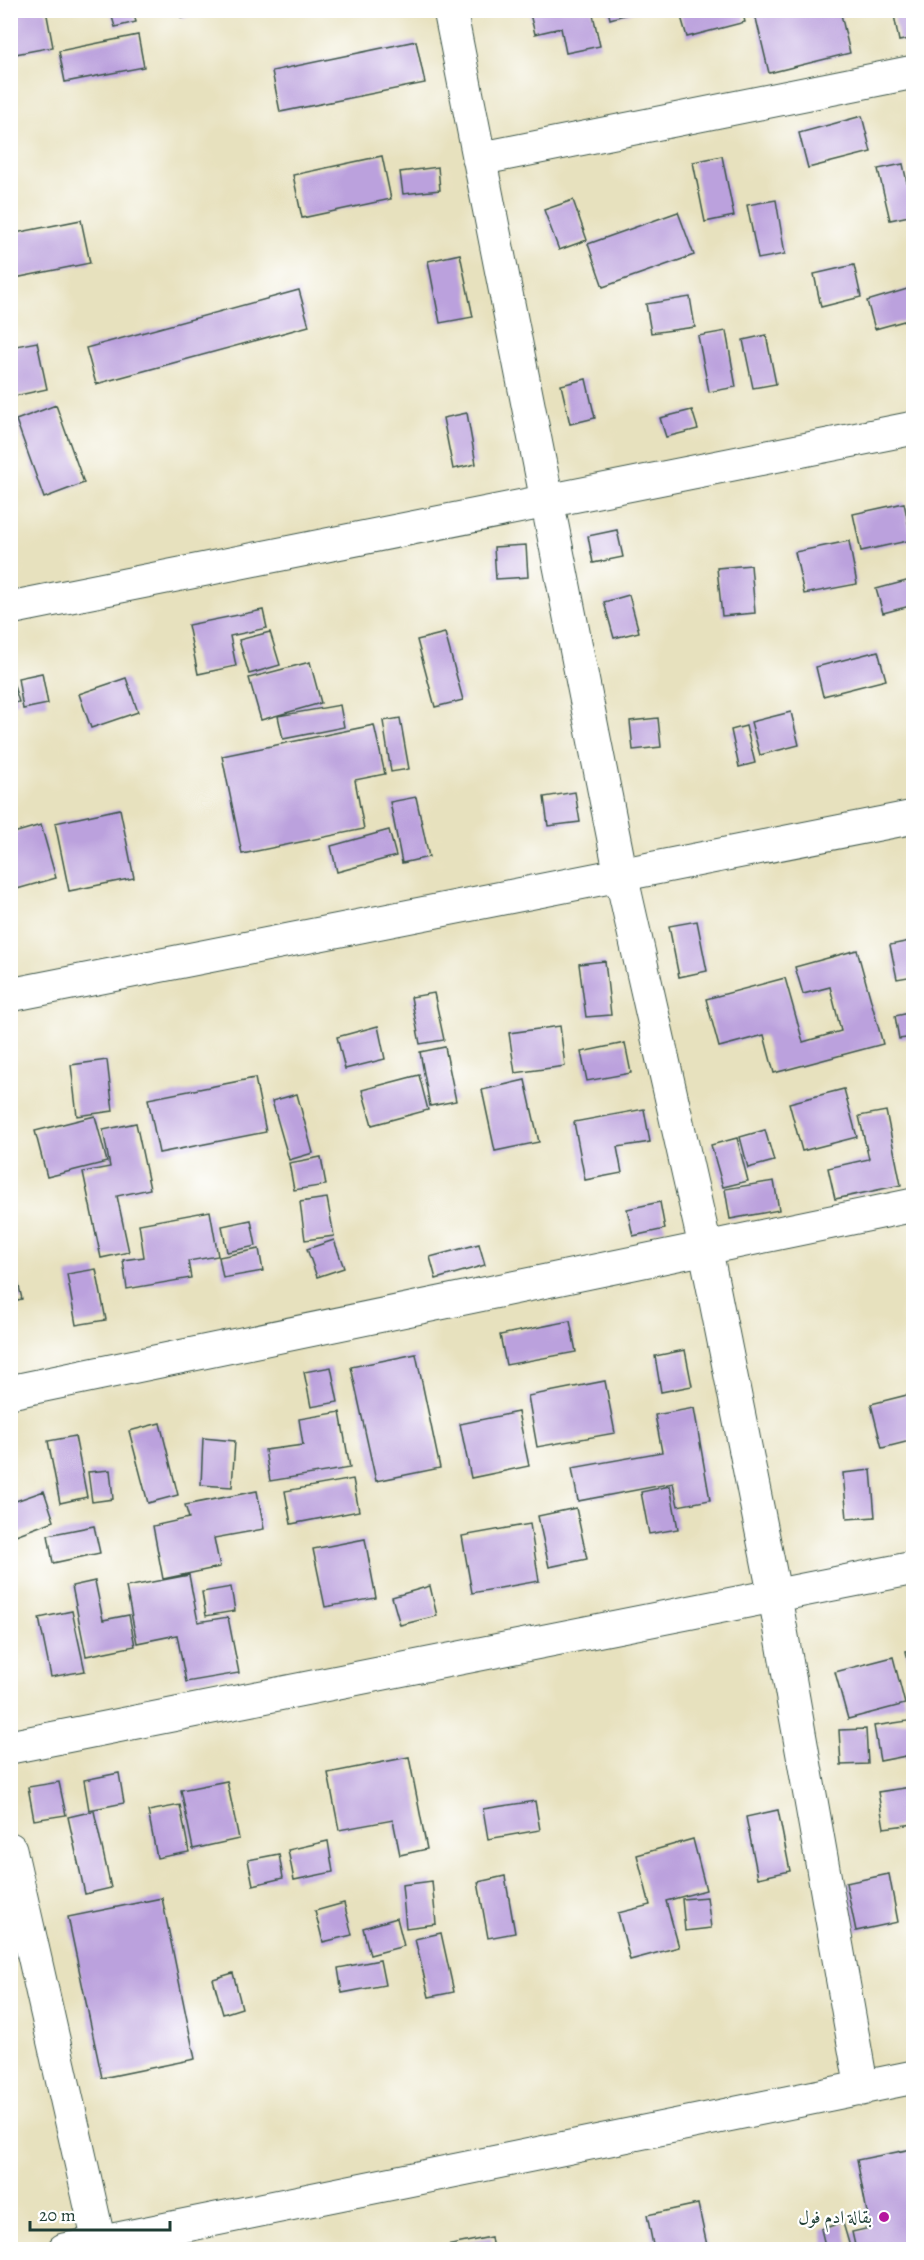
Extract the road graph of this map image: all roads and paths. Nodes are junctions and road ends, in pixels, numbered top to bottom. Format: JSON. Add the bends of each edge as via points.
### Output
{"nodes":[{"id":1,"x":450,"y":10,"type":"edge"},
{"id":2,"x":914,"y":72,"type":"edge"},
{"id":3,"x":479,"y":159,"type":"junction"},
{"id":4,"x":914,"y":428,"type":"edge"},
{"id":5,"x":547,"y":500,"type":"junction"},
{"id":6,"x":10,"y":608,"type":"edge"},
{"id":7,"x":914,"y":817,"type":"edge"},
{"id":8,"x":621,"y":875,"type":"junction"},
{"id":9,"x":10,"y":995,"type":"edge"},
{"id":10,"x":914,"y":1205,"type":"edge"},
{"id":11,"x":705,"y":1246,"type":"junction"},
{"id":12,"x":10,"y":1392,"type":"edge"},
{"id":13,"x":914,"y":1568,"type":"edge"},
{"id":14,"x":775,"y":1597,"type":"junction"},
{"id":15,"x":10,"y":1747,"type":"edge"},
{"id":16,"x":10,"y":1850,"type":"edge"},
{"id":17,"x":914,"y":2077,"type":"edge"},
{"id":18,"x":861,"y":2089,"type":"junction"},
{"id":19,"x":99,"y":2242,"type":"junction"},
{"id":20,"x":64,"y":2250,"type":"edge"}],
"edges":[{"from":1,"to":3,"type":"street"},
{"from":2,"to":3,"type":"street"},
{"from":3,"to":5,"type":"street"},
{"from":4,"to":5,"type":"street"},
{"from":5,"to":6,"type":"street"},
{"from":5,"to":8,"type":"street"},
{"from":7,"to":8,"type":"street"},
{"from":8,"to":9,"type":"street"},
{"from":8,"to":11,"type":"street"},
{"from":10,"to":11,"type":"street"},
{"from":11,"to":12,"type":"street"},
{"from":11,"to":14,"type":"street"},
{"from":13,"to":14,"type":"street"},
{"from":14,"to":15,"type":"street"},
{"from":14,"to":18,"type":"street"},
{"from":16,"to":19,"type":"street"},
{"from":17,"to":18,"type":"street"},
{"from":18,"to":19,"type":"street"},
{"from":19,"to":20,"type":"street"}]}
